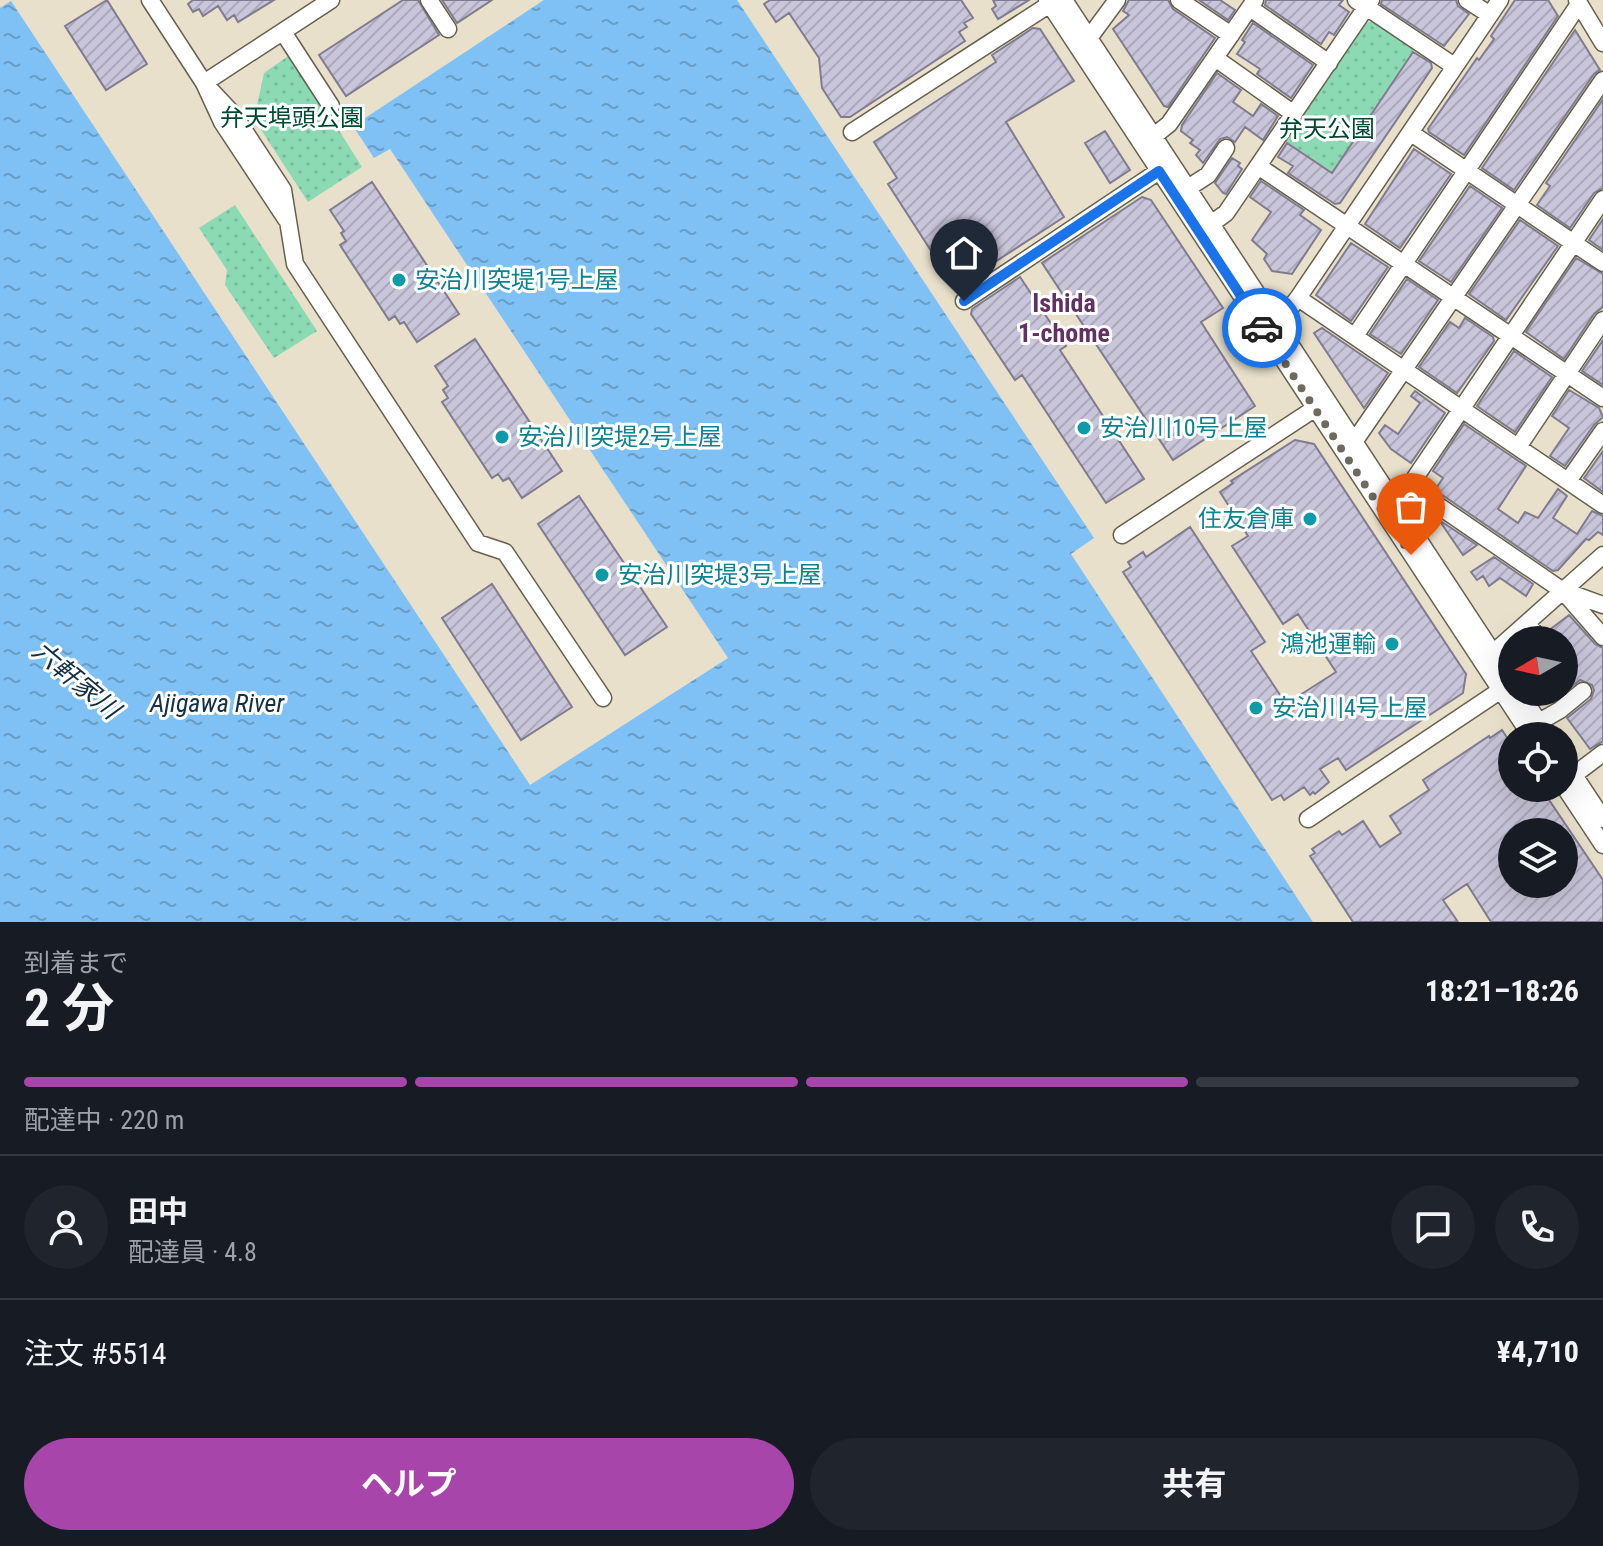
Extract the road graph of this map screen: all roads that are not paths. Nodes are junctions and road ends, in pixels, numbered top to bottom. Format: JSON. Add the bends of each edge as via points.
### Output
{"nodes":[{"id":1,"x":150,"y":0,"type":"edge"},
{"id":2,"x":331,"y":0,"type":"edge"},
{"id":3,"x":429,"y":0,"type":"edge"},
{"id":4,"x":1117,"y":0,"type":"edge"},
{"id":5,"x":1179,"y":0,"type":"edge"},
{"id":6,"x":1467,"y":0,"type":"edge"},
{"id":7,"x":1500,"y":0,"type":"edge"},
{"id":8,"x":1054,"y":1,"type":"edge"},
{"id":9,"x":1364,"y":2,"type":"edge"},
{"id":10,"x":1578,"y":2,"type":"edge"},
{"id":11,"x":1253,"y":4,"type":"edge"},
{"id":12,"x":311,"y":5,"type":"edge"},
{"id":13,"x":1490,"y":15,"type":"junction"},
{"id":14,"x":448,"y":29,"type":"dead end"},
{"id":15,"x":283,"y":32,"type":"junction"},
{"id":16,"x":1231,"y":35,"type":"junction"},
{"id":17,"x":1089,"y":38,"type":"junction"},
{"id":18,"x":1603,"y":43,"type":"edge"},
{"id":19,"x":1215,"y":58,"type":"junction"},
{"id":20,"x":1329,"y":63,"type":"junction"},
{"id":21,"x":1454,"y":66,"type":"junction"},
{"id":22,"x":1603,"y":80,"type":"edge"},
{"id":23,"x":204,"y":83,"type":"junction"},
{"id":24,"x":331,"y":106,"type":"dead end"},
{"id":25,"x":1294,"y":114,"type":"junction"},
{"id":26,"x":852,"y":132,"type":"dead end"},
{"id":27,"x":1411,"y":133,"type":"junction"},
{"id":28,"x":1154,"y":136,"type":"junction"},
{"id":29,"x":1226,"y":148,"type":"dead end"},
{"id":30,"x":1258,"y":166,"type":"junction"},
{"id":31,"x":1467,"y":170,"type":"junction"},
{"id":32,"x":1159,"y":171,"type":"junction"},
{"id":33,"x":1188,"y":188,"type":"junction"},
{"id":34,"x":1603,"y":199,"type":"edge"},
{"id":35,"x":1518,"y":204,"type":"junction"},
{"id":36,"x":1211,"y":224,"type":"junction"},
{"id":37,"x":1347,"y":226,"type":"junction"},
{"id":38,"x":1573,"y":243,"type":"junction"},
{"id":39,"x":1403,"y":263,"type":"junction"},
{"id":40,"x":1603,"y":263,"type":"edge"},
{"id":41,"x":1298,"y":298,"type":"junction"},
{"id":42,"x":1454,"y":298,"type":"junction"},
{"id":43,"x":964,"y":301,"type":"dead end"},
{"id":44,"x":1603,"y":320,"type":"edge"},
{"id":45,"x":1271,"y":329,"type":"junction"},
{"id":46,"x":1355,"y":336,"type":"junction"},
{"id":47,"x":1511,"y":337,"type":"junction"},
{"id":48,"x":1405,"y":370,"type":"junction"},
{"id":49,"x":1567,"y":374,"type":"junction"},
{"id":50,"x":1603,"y":398,"type":"edge"},
{"id":51,"x":1462,"y":408,"type":"junction"},
{"id":52,"x":1314,"y":409,"type":"junction"},
{"id":53,"x":1603,"y":431,"type":"edge"},
{"id":54,"x":1354,"y":442,"type":"junction"},
{"id":55,"x":1518,"y":447,"type":"junction"},
{"id":56,"x":1568,"y":481,"type":"junction"},
{"id":57,"x":1411,"y":487,"type":"junction"},
{"id":58,"x":1603,"y":505,"type":"edge"},
{"id":59,"x":1396,"y":506,"type":"junction"},
{"id":60,"x":1122,"y":535,"type":"dead end"},
{"id":61,"x":1603,"y":555,"type":"edge"},
{"id":62,"x":1563,"y":591,"type":"junction"},
{"id":63,"x":1603,"y":605,"type":"edge"},
{"id":64,"x":1527,"y":624,"type":"joint"},
{"id":65,"x":1603,"y":637,"type":"edge"},
{"id":66,"x":1493,"y":653,"type":"junction"},
{"id":67,"x":1498,"y":666,"type":"edge"},
{"id":68,"x":1498,"y":674,"type":"edge"},
{"id":69,"x":1498,"y":691,"type":"edge"},
{"id":70,"x":1583,"y":691,"type":"dead end"},
{"id":71,"x":603,"y":698,"type":"dead end"},
{"id":72,"x":1521,"y":706,"type":"edge"},
{"id":73,"x":1533,"y":722,"type":"edge"},
{"id":74,"x":1549,"y":722,"type":"edge"},
{"id":75,"x":1603,"y":753,"type":"edge"},
{"id":76,"x":1578,"y":773,"type":"edge"},
{"id":77,"x":1578,"y":790,"type":"edge"},
{"id":78,"x":1578,"y":797,"type":"edge"},
{"id":79,"x":1603,"y":817,"type":"edge"},
{"id":80,"x":1308,"y":819,"type":"dead end"},
{"id":81,"x":1603,"y":845,"type":"edge"}],
"edges":[{"from":1,"to":23,"type":"street"},
{"from":2,"to":12,"type":"street"},
{"from":3,"to":14,"type":"street"},
{"from":4,"to":17,"type":"street"},
{"from":5,"to":16,"type":"street"},
{"from":6,"to":13,"type":"street"},
{"from":7,"to":13,"type":"street"},
{"from":8,"to":17,"type":"street"},
{"from":8,"to":26,"type":"street"},
{"from":8,"to":32,"type":"street"},
{"from":9,"to":20,"type":"street"},
{"from":9,"to":21,"type":"street"},
{"from":10,"to":18,"type":"street"},
{"from":10,"to":31,"type":"street"},
{"from":11,"to":16,"type":"street"},
{"from":11,"to":20,"type":"street"},
{"from":12,"to":15,"type":"street"},
{"from":13,"to":21,"type":"street"},
{"from":15,"to":23,"type":"street"},
{"from":15,"to":24,"type":"street"},
{"from":16,"to":19,"type":"street"},
{"from":17,"to":28,"type":"street"},
{"from":19,"to":25,"type":"street"},
{"from":19,"to":28,"type":"street","via":[[1169,124]]},
{"from":20,"to":25,"type":"street"},
{"from":21,"to":27,"type":"street"},
{"from":22,"to":35,"type":"street"},
{"from":23,"to":71,"type":"street","via":[[222,122],[288,222],[295,264],[478,543],[505,552]]},
{"from":25,"to":30,"type":"street"},
{"from":27,"to":31,"type":"street"},
{"from":27,"to":37,"type":"street"},
{"from":28,"to":33,"type":"street"},
{"from":29,"to":33,"type":"street","via":[[1208,175]]},
{"from":30,"to":36,"type":"street","via":[[1226,213]]},
{"from":30,"to":37,"type":"street"},
{"from":31,"to":35,"type":"street"},
{"from":31,"to":39,"type":"street"},
{"from":32,"to":43,"type":"street"},
{"from":32,"to":45,"type":"street"},
{"from":33,"to":36,"type":"street"},
{"from":34,"to":38,"type":"street"},
{"from":35,"to":38,"type":"street"},
{"from":35,"to":42,"type":"street"},
{"from":36,"to":45,"type":"street"},
{"from":37,"to":39,"type":"street"},
{"from":37,"to":41,"type":"street"},
{"from":38,"to":40,"type":"street"},
{"from":38,"to":47,"type":"street"},
{"from":39,"to":42,"type":"street"},
{"from":39,"to":46,"type":"street"},
{"from":41,"to":45,"type":"street"},
{"from":41,"to":46,"type":"street"},
{"from":42,"to":47,"type":"street"},
{"from":42,"to":48,"type":"street"},
{"from":44,"to":49,"type":"street"},
{"from":45,"to":52,"type":"street"},
{"from":45,"to":54,"type":"street"},
{"from":46,"to":48,"type":"street"},
{"from":47,"to":49,"type":"street"},
{"from":47,"to":51,"type":"street"},
{"from":48,"to":51,"type":"street"},
{"from":48,"to":54,"type":"street"},
{"from":49,"to":50,"type":"street"},
{"from":49,"to":55,"type":"street"},
{"from":51,"to":55,"type":"street"},
{"from":51,"to":57,"type":"street"},
{"from":52,"to":60,"type":"street"},
{"from":52,"to":68,"type":"street"},
{"from":53,"to":56,"type":"street"},
{"from":54,"to":59,"type":"street"},
{"from":55,"to":56,"type":"street"},
{"from":56,"to":58,"type":"street"},
{"from":57,"to":59,"type":"street"},
{"from":57,"to":62,"type":"street"},
{"from":59,"to":66,"type":"street"},
{"from":61,"to":62,"type":"street"},
{"from":62,"to":63,"type":"street"},
{"from":62,"to":64,"type":"street"},
{"from":62,"to":65,"type":"street"},
{"from":64,"to":66,"type":"street"},
{"from":66,"to":67,"type":"street"},
{"from":69,"to":80,"type":"street"},
{"from":70,"to":74,"type":"street"},
{"from":72,"to":73,"type":"street"},
{"from":75,"to":76,"type":"street"},
{"from":77,"to":79,"type":"street"},
{"from":78,"to":81,"type":"street"}]}
